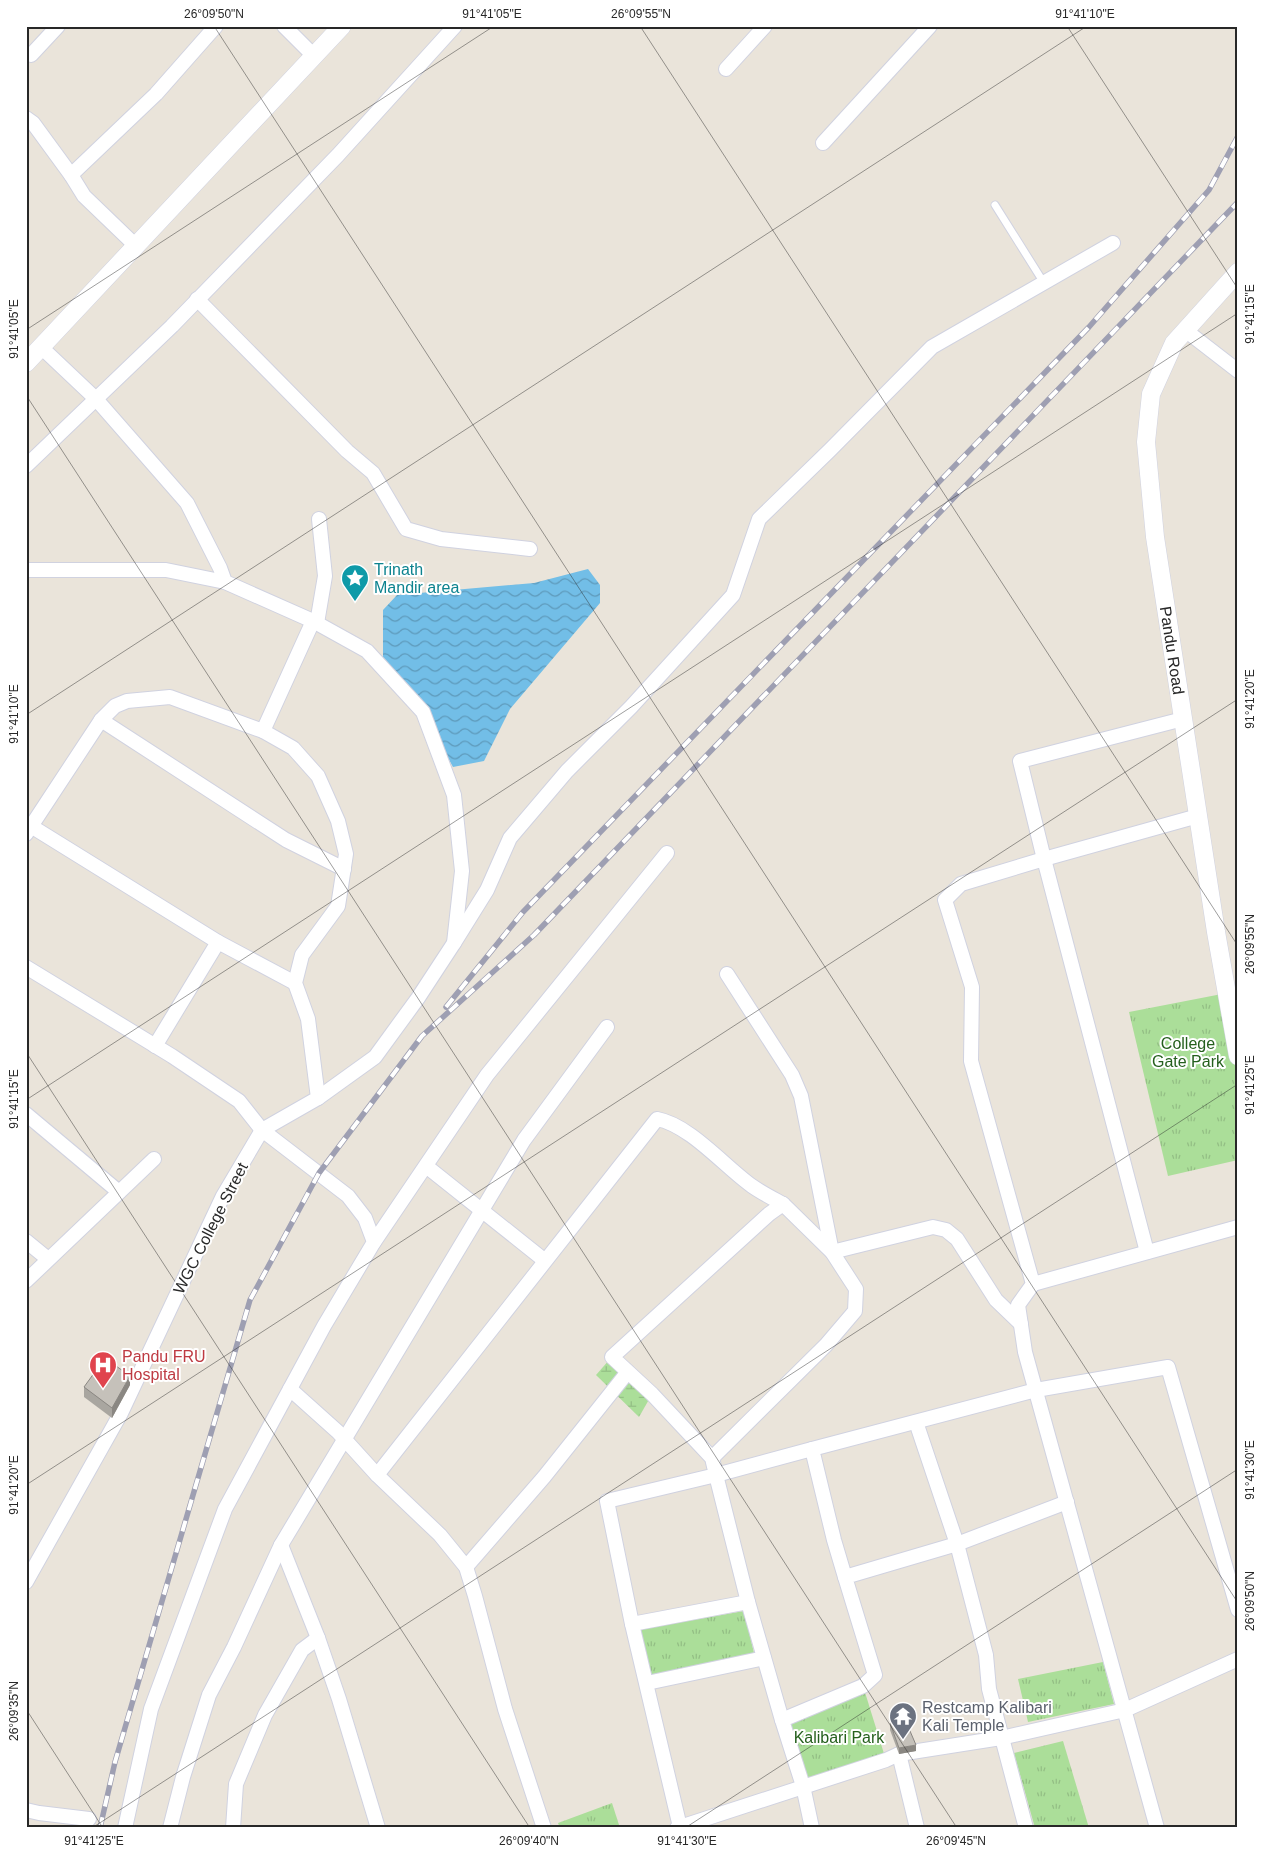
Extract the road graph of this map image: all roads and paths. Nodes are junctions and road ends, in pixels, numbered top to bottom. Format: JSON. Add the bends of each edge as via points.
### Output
{"nodes":[{"id":1,"x":43,"y":26,"type":"edge"},
{"id":2,"x":58,"y":26,"type":"edge"},
{"id":3,"x":216,"y":26,"type":"edge"},
{"id":4,"x":284,"y":26,"type":"edge"},
{"id":5,"x":342,"y":26,"type":"edge"},
{"id":6,"x":455,"y":26,"type":"edge"},
{"id":7,"x":765,"y":26,"type":"edge"},
{"id":8,"x":930,"y":26,"type":"edge"},
{"id":9,"x":314,"y":56,"type":"junction"},
{"id":10,"x":28,"y":59,"type":"edge"},
{"id":11,"x":726,"y":69,"type":"dead end"},
{"id":12,"x":26,"y":118,"type":"edge"},
{"id":13,"x":823,"y":143,"type":"dead end"},
{"id":14,"x":71,"y":175,"type":"junction"},
{"id":15,"x":995,"y":205,"type":"dead end"},
{"id":16,"x":1113,"y":243,"type":"dead end"},
{"id":17,"x":136,"y":246,"type":"junction"},
{"id":18,"x":1238,"y":272,"type":"edge"},
{"id":19,"x":1044,"y":282,"type":"junction"},
{"id":20,"x":197,"y":299,"type":"junction"},
{"id":21,"x":1185,"y":330,"type":"junction"},
{"id":22,"x":41,"y":347,"type":"junction"},
{"id":23,"x":26,"y":363,"type":"edge"},
{"id":24,"x":1238,"y":371,"type":"edge"},
{"id":25,"x":96,"y":399,"type":"junction"},
{"id":26,"x":26,"y":466,"type":"edge"},
{"id":27,"x":319,"y":519,"type":"dead end"},
{"id":28,"x":530,"y":549,"type":"dead end"},
{"id":29,"x":26,"y":570,"type":"edge"},
{"id":30,"x":224,"y":582,"type":"junction"},
{"id":31,"x":315,"y":622,"type":"junction"},
{"id":32,"x":1183,"y":719,"type":"junction"},
{"id":33,"x":101,"y":720,"type":"junction"},
{"id":34,"x":263,"y":731,"type":"junction"},
{"id":35,"x":1198,"y":816,"type":"junction"},
{"id":36,"x":28,"y":828,"type":"edge"},
{"id":37,"x":667,"y":853,"type":"dead end"},
{"id":38,"x":1044,"y":859,"type":"junction"},
{"id":39,"x":344,"y":869,"type":"junction"},
{"id":40,"x":218,"y":942,"type":"junction"},
{"id":41,"x":454,"y":943,"type":"junction"},
{"id":42,"x":26,"y":968,"type":"edge"},
{"id":43,"x":727,"y":974,"type":"dead end"},
{"id":44,"x":295,"y":983,"type":"junction"},
{"id":45,"x":607,"y":1027,"type":"dead end"},
{"id":46,"x":155,"y":1046,"type":"junction"},
{"id":47,"x":1238,"y":1056,"type":"edge"},
{"id":48,"x":318,"y":1098,"type":"junction"},
{"id":49,"x":26,"y":1114,"type":"edge"},
{"id":50,"x":262,"y":1130,"type":"junction"},
{"id":51,"x":154,"y":1159,"type":"dead end"},
{"id":52,"x":426,"y":1166,"type":"junction"},
{"id":53,"x":119,"y":1192,"type":"junction"},
{"id":54,"x":782,"y":1204,"type":"junction"},
{"id":55,"x":482,"y":1210,"type":"junction"},
{"id":56,"x":1238,"y":1227,"type":"edge"},
{"id":57,"x":26,"y":1241,"type":"edge"},
{"id":58,"x":374,"y":1242,"type":"junction"},
{"id":59,"x":832,"y":1252,"type":"junction"},
{"id":60,"x":1147,"y":1252,"type":"junction"},
{"id":61,"x":48,"y":1259,"type":"junction"},
{"id":62,"x":544,"y":1260,"type":"junction"},
{"id":63,"x":26,"y":1281,"type":"edge"},
{"id":64,"x":1033,"y":1284,"type":"junction"},
{"id":65,"x":1021,"y":1324,"type":"junction"},
{"id":66,"x":627,"y":1373,"type":"junction"},
{"id":67,"x":290,"y":1389,"type":"junction"},
{"id":68,"x":1036,"y":1390,"type":"junction"},
{"id":69,"x":916,"y":1422,"type":"junction"},
{"id":70,"x":344,"y":1439,"type":"junction"},
{"id":71,"x":812,"y":1449,"type":"junction"},
{"id":72,"x":712,"y":1458,"type":"junction"},
{"id":73,"x":377,"y":1475,"type":"junction"},
{"id":74,"x":716,"y":1475,"type":"junction"},
{"id":75,"x":1067,"y":1502,"type":"junction"},
{"id":76,"x":281,"y":1544,"type":"junction"},
{"id":77,"x":957,"y":1544,"type":"junction"},
{"id":78,"x":466,"y":1566,"type":"junction"},
{"id":79,"x":845,"y":1577,"type":"junction"},
{"id":80,"x":26,"y":1582,"type":"edge"},
{"id":81,"x":748,"y":1602,"type":"junction"},
{"id":82,"x":1238,"y":1610,"type":"edge"},
{"id":83,"x":632,"y":1624,"type":"junction"},
{"id":84,"x":318,"y":1638,"type":"junction"},
{"id":85,"x":764,"y":1658,"type":"junction"},
{"id":86,"x":1238,"y":1659,"type":"edge"},
{"id":87,"x":646,"y":1683,"type":"junction"},
{"id":88,"x":1124,"y":1710,"type":"junction"},
{"id":89,"x":782,"y":1720,"type":"junction"},
{"id":90,"x":1001,"y":1738,"type":"junction"},
{"id":91,"x":899,"y":1754,"type":"junction"},
{"id":92,"x":802,"y":1786,"type":"junction"},
{"id":93,"x":26,"y":1810,"type":"edge"},
{"id":94,"x":88,"y":1819,"type":"dead end"},
{"id":95,"x":685,"y":1827,"type":"edge"},
{"id":96,"x":125,"y":1828,"type":"edge"},
{"id":97,"x":170,"y":1828,"type":"edge"},
{"id":98,"x":234,"y":1828,"type":"edge"},
{"id":99,"x":378,"y":1828,"type":"edge"},
{"id":100,"x":544,"y":1828,"type":"edge"},
{"id":101,"x":812,"y":1828,"type":"edge"},
{"id":102,"x":917,"y":1828,"type":"edge"},
{"id":103,"x":1026,"y":1828,"type":"edge"},
{"id":104,"x":1158,"y":1828,"type":"edge"}],
"edges":[{"from":1,"to":10,"type":"street"},
{"from":2,"to":10,"type":"street"},
{"from":3,"to":14,"type":"street","via":[[156,94]]},
{"from":4,"to":9,"type":"street"},
{"from":5,"to":9,"type":"street"},
{"from":6,"to":20,"type":"street","via":[[338,155]]},
{"from":7,"to":11,"type":"street"},
{"from":8,"to":13,"type":"street"},
{"from":9,"to":17,"type":"street"},
{"from":12,"to":14,"type":"street"},
{"from":14,"to":17,"type":"street","via":[[84,196]]},
{"from":15,"to":19,"type":"lane"},
{"from":16,"to":19,"type":"street"},
{"from":17,"to":22,"type":"street"},
{"from":18,"to":21,"type":"street","name":"Pandu Road"},
{"from":19,"to":41,"type":"street","via":[[932,347],[759,519],[733,594],[631,707],[567,771],[510,838],[487,890]]},
{"from":20,"to":25,"type":"street"},
{"from":20,"to":28,"type":"street","via":[[347,451],[373,473],[406,529],[441,539]]},
{"from":21,"to":24,"type":"street"},
{"from":21,"to":32,"type":"street","name":"Pandu Road","via":[[1174,343],[1151,394],[1146,442],[1155,537]]},
{"from":22,"to":23,"type":"street"},
{"from":22,"to":25,"type":"street"},
{"from":25,"to":26,"type":"street"},
{"from":25,"to":30,"type":"street","via":[[187,503]]},
{"from":27,"to":31,"type":"street","via":[[325,576]]},
{"from":29,"to":30,"type":"street","via":[[166,570]]},
{"from":30,"to":31,"type":"street"},
{"from":31,"to":34,"type":"street"},
{"from":31,"to":41,"type":"street","via":[[367,651],[423,712],[454,795],[462,870]]},
{"from":32,"to":35,"type":"street","name":"Pandu Road"},
{"from":32,"to":38,"type":"street","via":[[1020,761]]},
{"from":33,"to":34,"type":"street","via":[[115,706],[127,701],[170,697]]},
{"from":33,"to":36,"type":"street"},
{"from":33,"to":39,"type":"street","via":[[286,840]]},
{"from":34,"to":39,"type":"street","via":[[294,748],[318,776],[338,821],[346,854]]},
{"from":35,"to":38,"type":"street"},
{"from":35,"to":47,"type":"street","name":"Pandu Road"},
{"from":36,"to":40,"type":"street"},
{"from":37,"to":52,"type":"street","via":[[487,1076]]},
{"from":38,"to":60,"type":"street"},
{"from":38,"to":64,"type":"street","via":[[961,884],[945,900],[972,987],[971,1061]]},
{"from":39,"to":44,"type":"street","via":[[338,906],[302,955]]},
{"from":40,"to":44,"type":"street"},
{"from":40,"to":46,"type":"street"},
{"from":41,"to":48,"type":"street","via":[[375,1057]]},
{"from":42,"to":46,"type":"street"},
{"from":43,"to":59,"type":"street","via":[[792,1075],[801,1096]]},
{"from":44,"to":48,"type":"street","via":[[308,1019]]},
{"from":45,"to":55,"type":"street","via":[[524,1140]]},
{"from":46,"to":50,"type":"street","via":[[239,1101]]},
{"from":48,"to":50,"type":"street"},
{"from":49,"to":53,"type":"street"},
{"from":50,"to":58,"type":"street","via":[[348,1196],[365,1218]]},
{"from":50,"to":80,"type":"street","name":"WGC College Street","via":[[223,1196],[121,1412]]},
{"from":51,"to":53,"type":"street"},
{"from":52,"to":55,"type":"street"},
{"from":52,"to":58,"type":"street"},
{"from":53,"to":61,"type":"street"},
{"from":54,"to":59,"type":"street"},
{"from":54,"to":62,"type":"street","via":[[752,1186],[690,1135],[656,1118]]},
{"from":54,"to":66,"type":"street","via":[[612,1357]]},
{"from":55,"to":62,"type":"street"},
{"from":55,"to":70,"type":"street"},
{"from":56,"to":60,"type":"street"},
{"from":57,"to":61,"type":"street"},
{"from":58,"to":67,"type":"street"},
{"from":59,"to":65,"type":"street","via":[[933,1227],[946,1230],[957,1239],[996,1300]]},
{"from":59,"to":72,"type":"street","via":[[856,1289],[855,1311],[826,1346]]},
{"from":60,"to":64,"type":"street"},
{"from":61,"to":63,"type":"street"},
{"from":62,"to":73,"type":"street"},
{"from":64,"to":65,"type":"street","via":[[1018,1305]]},
{"from":65,"to":68,"type":"street"},
{"from":66,"to":72,"type":"street","via":[[652,1394]]},
{"from":66,"to":78,"type":"street"},
{"from":67,"to":70,"type":"street"},
{"from":67,"to":96,"type":"street","via":[[225,1509],[151,1709]]},
{"from":68,"to":69,"type":"street"},
{"from":68,"to":75,"type":"street"},
{"from":68,"to":82,"type":"street","via":[[1168,1367]]},
{"from":69,"to":71,"type":"street"},
{"from":69,"to":77,"type":"street"},
{"from":70,"to":73,"type":"street"},
{"from":70,"to":76,"type":"street"},
{"from":71,"to":74,"type":"street"},
{"from":71,"to":79,"type":"street"},
{"from":72,"to":74,"type":"street"},
{"from":73,"to":78,"type":"street","via":[[440,1535]]},
{"from":74,"to":81,"type":"street"},
{"from":74,"to":83,"type":"street","via":[[608,1501]]},
{"from":75,"to":77,"type":"street"},
{"from":75,"to":88,"type":"street"},
{"from":76,"to":84,"type":"street"},
{"from":76,"to":97,"type":"street","via":[[209,1695],[182,1777]]},
{"from":77,"to":79,"type":"street"},
{"from":77,"to":90,"type":"street","via":[[986,1655],[988,1689]]},
{"from":78,"to":100,"type":"street","via":[[505,1709]]},
{"from":79,"to":89,"type":"street","via":[[875,1675],[863,1686]]},
{"from":81,"to":83,"type":"street"},
{"from":81,"to":85,"type":"street"},
{"from":83,"to":87,"type":"street"},
{"from":84,"to":98,"type":"street","via":[[302,1650],[265,1715],[236,1784]]},
{"from":84,"to":99,"type":"street"},
{"from":85,"to":87,"type":"street"},
{"from":85,"to":89,"type":"street"},
{"from":86,"to":88,"type":"street"},
{"from":87,"to":95,"type":"street"},
{"from":88,"to":90,"type":"street"},
{"from":88,"to":104,"type":"street"},
{"from":89,"to":92,"type":"street"},
{"from":90,"to":91,"type":"street"},
{"from":90,"to":103,"type":"street"},
{"from":91,"to":92,"type":"street"},
{"from":91,"to":102,"type":"street"},
{"from":92,"to":95,"type":"street"},
{"from":92,"to":101,"type":"street"},
{"from":93,"to":94,"type":"street"}]}
